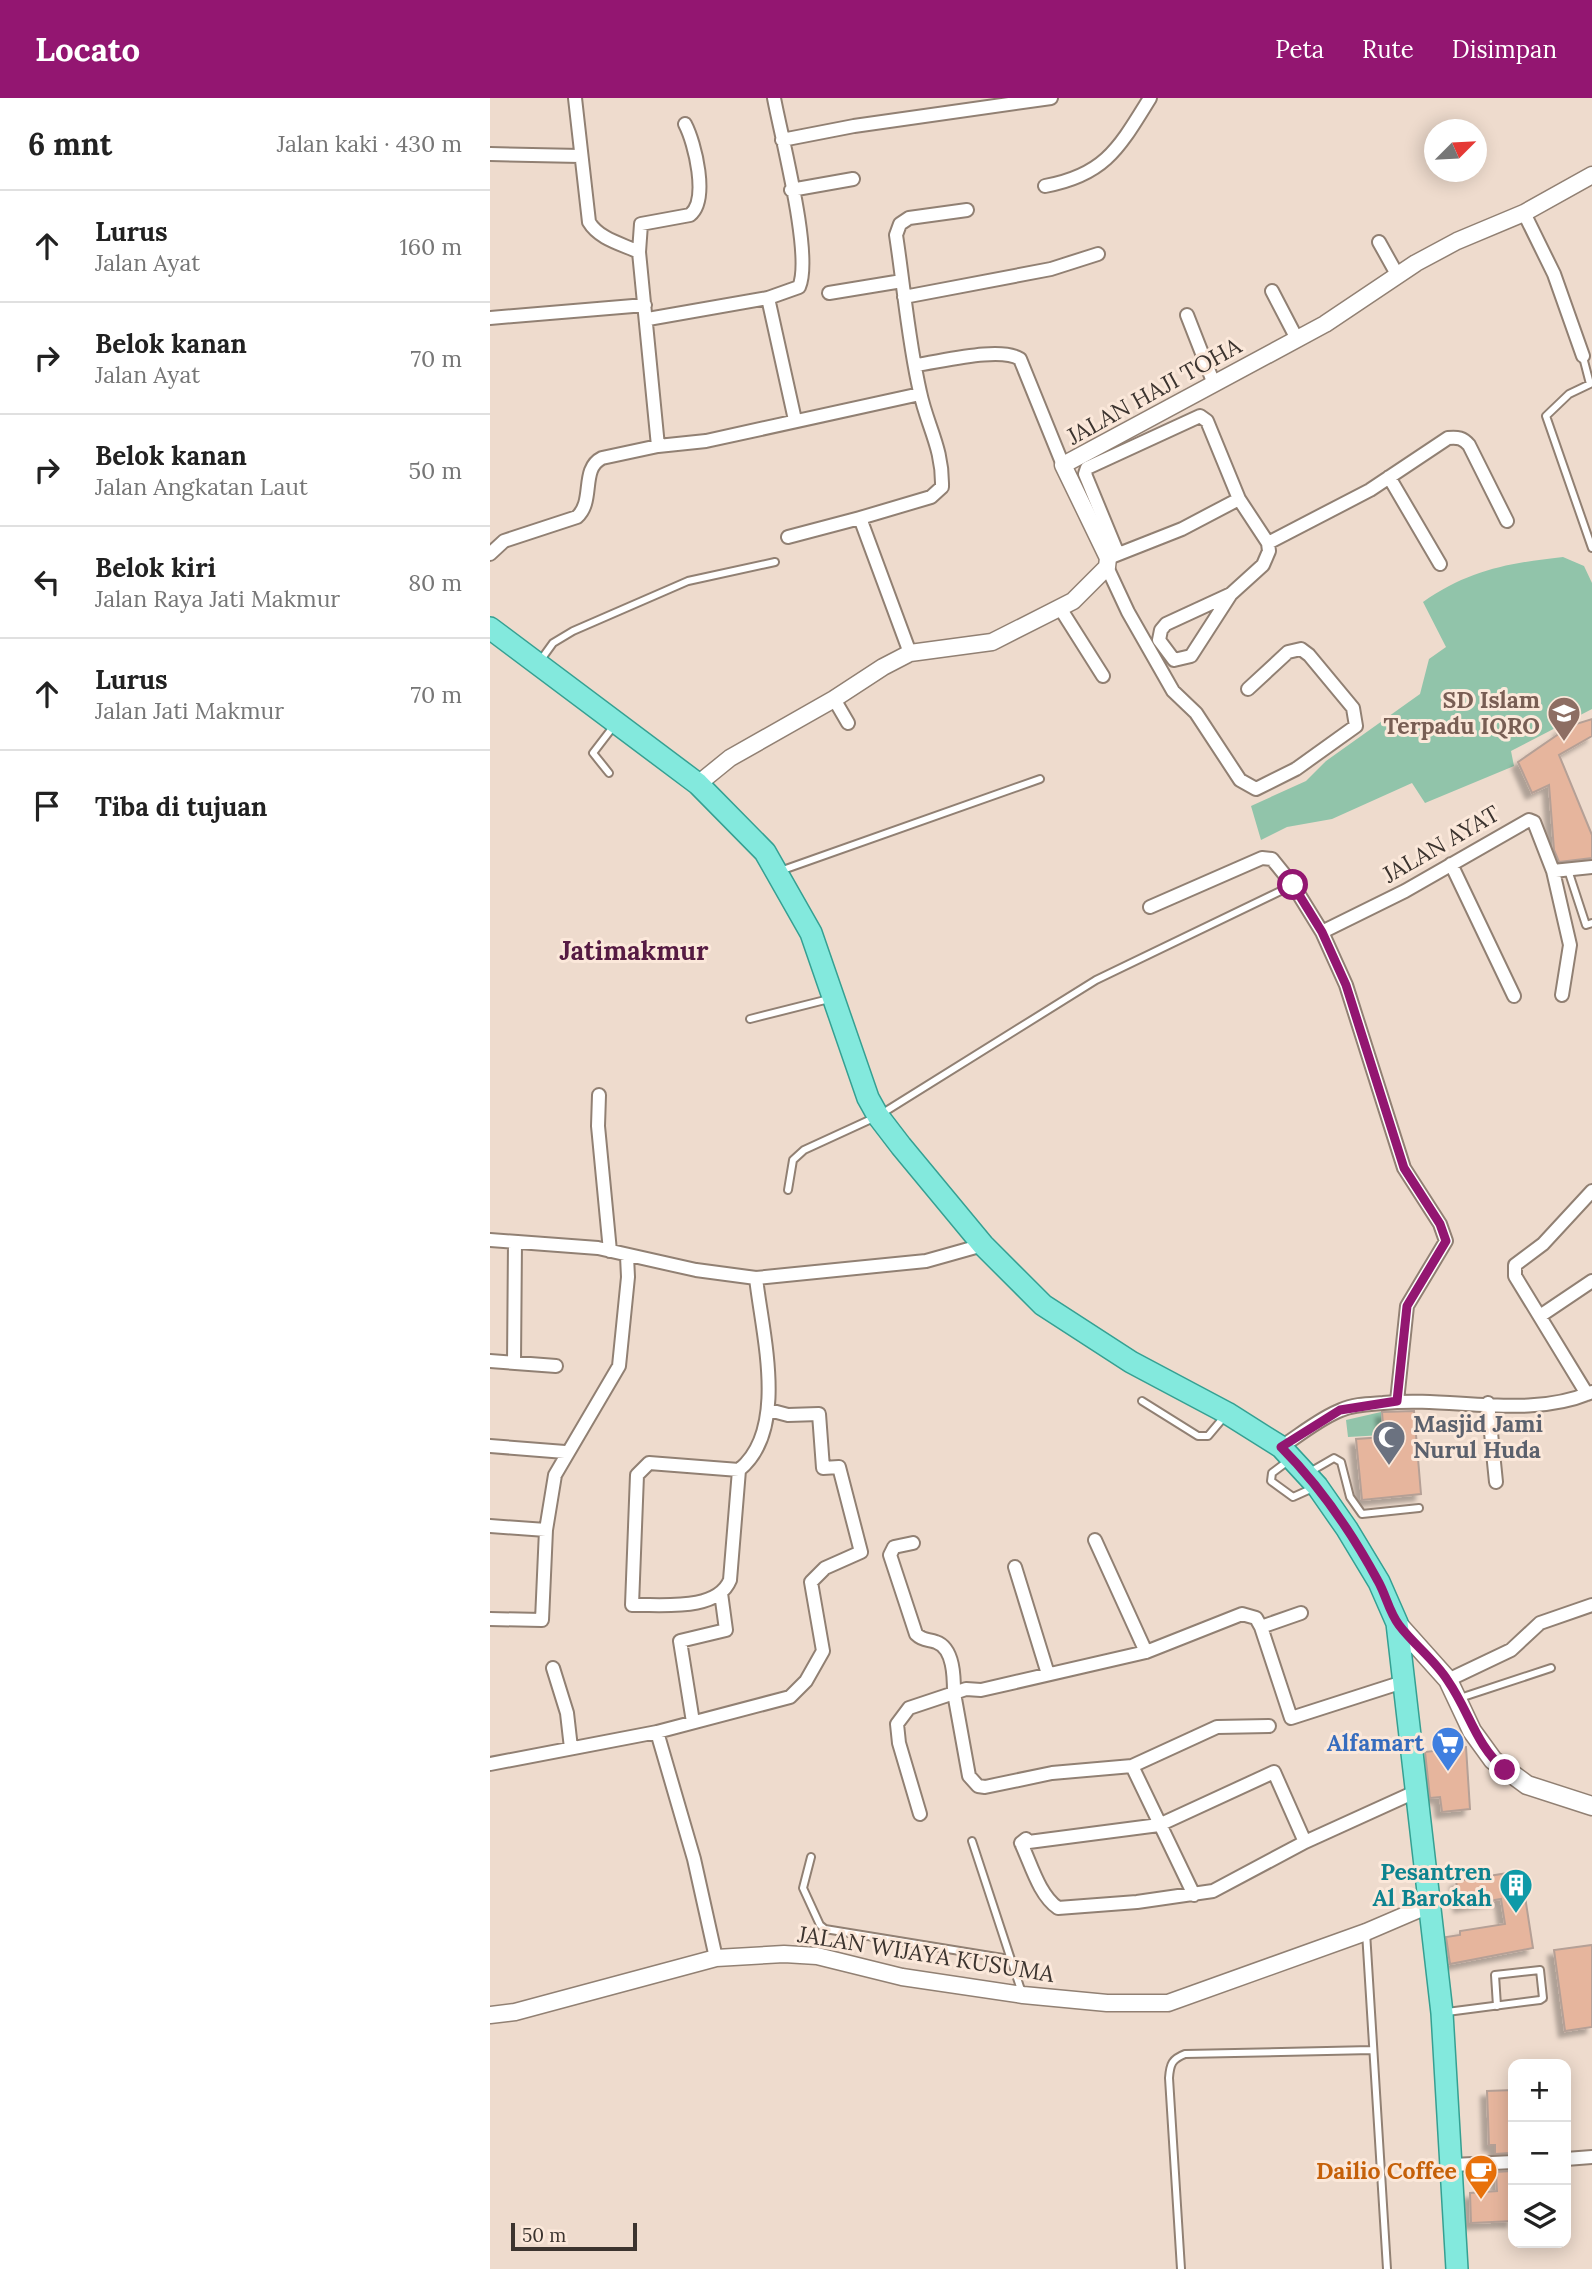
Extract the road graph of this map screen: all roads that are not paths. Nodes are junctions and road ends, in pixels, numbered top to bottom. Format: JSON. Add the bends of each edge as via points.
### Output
{"nodes":[{"id":1,"x":575,"y":98,"type":"edge"},
{"id":2,"x":774,"y":98,"type":"edge"},
{"id":3,"x":1051,"y":98,"type":"edge"},
{"id":4,"x":1150,"y":98,"type":"edge"},
{"id":5,"x":685,"y":124,"type":"dead end"},
{"id":6,"x":782,"y":140,"type":"junction"},
{"id":7,"x":490,"y":154,"type":"edge"},
{"id":8,"x":580,"y":156,"type":"junction"},
{"id":9,"x":1592,"y":175,"type":"edge"},
{"id":10,"x":853,"y":179,"type":"dead end"},
{"id":11,"x":1045,"y":186,"type":"dead end"},
{"id":12,"x":791,"y":190,"type":"junction"},
{"id":13,"x":967,"y":210,"type":"dead end"},
{"id":14,"x":1524,"y":213,"type":"junction"},
{"id":15,"x":1379,"y":242,"type":"dead end"},
{"id":16,"x":639,"y":253,"type":"junction"},
{"id":17,"x":1098,"y":254,"type":"dead end"},
{"id":18,"x":1398,"y":276,"type":"junction"},
{"id":19,"x":902,"y":281,"type":"junction"},
{"id":20,"x":1272,"y":290,"type":"dead end"},
{"id":21,"x":829,"y":293,"type":"dead end"},
{"id":22,"x":904,"y":296,"type":"junction"},
{"id":23,"x":768,"y":298,"type":"junction"},
{"id":24,"x":645,"y":305,"type":"junction"},
{"id":25,"x":1187,"y":315,"type":"dead end"},
{"id":26,"x":490,"y":318,"type":"edge"},
{"id":27,"x":648,"y":319,"type":"junction"},
{"id":28,"x":1297,"y":339,"type":"junction"},
{"id":29,"x":1583,"y":356,"type":"joint"},
{"id":30,"x":915,"y":365,"type":"junction"},
{"id":31,"x":1591,"y":383,"type":"edge"},
{"id":32,"x":1213,"y":384,"type":"junction"},
{"id":33,"x":920,"y":394,"type":"junction"},
{"id":34,"x":795,"y":420,"type":"junction"},
{"id":35,"x":658,"y":446,"type":"junction"},
{"id":36,"x":1063,"y":465,"type":"junction"},
{"id":37,"x":1389,"y":477,"type":"junction"},
{"id":38,"x":1239,"y":499,"type":"junction"},
{"id":39,"x":860,"y":518,"type":"junction"},
{"id":40,"x":1507,"y":522,"type":"dead end"},
{"id":41,"x":788,"y":537,"type":"dead end"},
{"id":42,"x":1268,"y":543,"type":"junction"},
{"id":43,"x":1592,"y":548,"type":"edge"},
{"id":44,"x":490,"y":554,"type":"edge"},
{"id":45,"x":1111,"y":560,"type":"junction"},
{"id":46,"x":775,"y":562,"type":"dead end"},
{"id":47,"x":1440,"y":564,"type":"dead end"},
{"id":48,"x":1231,"y":594,"type":"junction"},
{"id":49,"x":1060,"y":608,"type":"junction"},
{"id":50,"x":490,"y":628,"type":"edge"},
{"id":51,"x":910,"y":653,"type":"junction"},
{"id":52,"x":537,"y":665,"type":"junction"},
{"id":53,"x":1102,"y":677,"type":"dead end"},
{"id":54,"x":1248,"y":689,"type":"dead end"},
{"id":55,"x":834,"y":699,"type":"junction"},
{"id":56,"x":617,"y":723,"type":"junction"},
{"id":57,"x":848,"y":723,"type":"dead end"},
{"id":58,"x":609,"y":773,"type":"dead end"},
{"id":59,"x":1040,"y":779,"type":"dead end"},
{"id":60,"x":698,"y":784,"type":"junction"},
{"id":61,"x":1451,"y":864,"type":"junction"},
{"id":62,"x":1592,"y":867,"type":"edge"},
{"id":63,"x":1568,"y":870,"type":"junction"},
{"id":64,"x":778,"y":871,"type":"junction"},
{"id":65,"x":1553,"y":871,"type":"junction"},
{"id":66,"x":1293,"y":885,"type":"junction"},
{"id":67,"x":1150,"y":907,"type":"dead end"},
{"id":68,"x":1592,"y":923,"type":"edge"},
{"id":69,"x":1322,"y":932,"type":"junction"},
{"id":70,"x":1562,"y":995,"type":"dead end"},
{"id":71,"x":1514,"y":996,"type":"dead end"},
{"id":72,"x":835,"y":997,"type":"junction"},
{"id":73,"x":750,"y":1019,"type":"dead end"},
{"id":74,"x":599,"y":1095,"type":"dead end"},
{"id":75,"x":878,"y":1116,"type":"junction"},
{"id":76,"x":788,"y":1190,"type":"dead end"},
{"id":77,"x":1592,"y":1191,"type":"edge"},
{"id":78,"x":490,"y":1240,"type":"edge"},
{"id":79,"x":515,"y":1242,"type":"junction"},
{"id":80,"x":983,"y":1245,"type":"junction"},
{"id":81,"x":610,"y":1251,"type":"junction"},
{"id":82,"x":627,"y":1256,"type":"junction"},
{"id":83,"x":756,"y":1278,"type":"junction"},
{"id":84,"x":1592,"y":1281,"type":"edge"},
{"id":85,"x":1540,"y":1317,"type":"junction"},
{"id":86,"x":490,"y":1361,"type":"edge"},
{"id":87,"x":514,"y":1363,"type":"junction"},
{"id":88,"x":556,"y":1366,"type":"dead end"},
{"id":89,"x":1590,"y":1394,"type":"edge"},
{"id":90,"x":1142,"y":1401,"type":"dead end"},
{"id":91,"x":1397,"y":1401,"type":"junction"},
{"id":92,"x":1488,"y":1403,"type":"junction"},
{"id":93,"x":769,"y":1410,"type":"junction"},
{"id":94,"x":1227,"y":1413,"type":"junction"},
{"id":95,"x":490,"y":1446,"type":"edge"},
{"id":96,"x":565,"y":1452,"type":"junction"},
{"id":97,"x":1287,"y":1453,"type":"junction"},
{"id":98,"x":739,"y":1470,"type":"junction"},
{"id":99,"x":1312,"y":1480,"type":"junction"},
{"id":100,"x":1496,"y":1482,"type":"dead end"},
{"id":101,"x":1419,"y":1508,"type":"dead end"},
{"id":102,"x":1362,"y":1514,"type":"junction"},
{"id":103,"x":490,"y":1526,"type":"edge"},
{"id":104,"x":546,"y":1530,"type":"junction"},
{"id":105,"x":1347,"y":1530,"type":"junction"},
{"id":106,"x":1096,"y":1540,"type":"dead end"},
{"id":107,"x":913,"y":1543,"type":"dead end"},
{"id":108,"x":1015,"y":1567,"type":"dead end"},
{"id":109,"x":721,"y":1593,"type":"junction"},
{"id":110,"x":1592,"y":1605,"type":"edge"},
{"id":111,"x":1301,"y":1613,"type":"dead end"},
{"id":112,"x":490,"y":1619,"type":"edge"},
{"id":113,"x":1397,"y":1623,"type":"junction"},
{"id":114,"x":1261,"y":1627,"type":"junction"},
{"id":115,"x":1146,"y":1653,"type":"junction"},
{"id":116,"x":553,"y":1668,"type":"dead end"},
{"id":117,"x":1551,"y":1668,"type":"dead end"},
{"id":118,"x":1048,"y":1674,"type":"junction"},
{"id":119,"x":1448,"y":1680,"type":"junction"},
{"id":120,"x":1403,"y":1682,"type":"junction"},
{"id":121,"x":954,"y":1693,"type":"junction"},
{"id":122,"x":1458,"y":1699,"type":"junction"},
{"id":123,"x":693,"y":1722,"type":"junction"},
{"id":124,"x":1269,"y":1726,"type":"dead end"},
{"id":125,"x":657,"y":1732,"type":"junction"},
{"id":126,"x":572,"y":1748,"type":"junction"},
{"id":127,"x":490,"y":1764,"type":"edge"},
{"id":128,"x":1132,"y":1766,"type":"junction"},
{"id":129,"x":1415,"y":1792,"type":"junction"},
{"id":130,"x":1592,"y":1806,"type":"edge"},
{"id":131,"x":920,"y":1814,"type":"dead end"},
{"id":132,"x":1159,"y":1825,"type":"junction"},
{"id":133,"x":972,"y":1841,"type":"dead end"},
{"id":134,"x":1305,"y":1842,"type":"junction"},
{"id":135,"x":811,"y":1857,"type":"dead end"},
{"id":136,"x":1194,"y":1895,"type":"junction"},
{"id":137,"x":1429,"y":1905,"type":"junction"},
{"id":138,"x":1366,"y":1932,"type":"junction"},
{"id":139,"x":716,"y":1958,"type":"junction"},
{"id":140,"x":1009,"y":1959,"type":"junction"},
{"id":141,"x":1023,"y":1995,"type":"junction"},
{"id":142,"x":1497,"y":2006,"type":"junction"},
{"id":143,"x":1442,"y":2013,"type":"junction"},
{"id":144,"x":490,"y":2015,"type":"edge"},
{"id":145,"x":1372,"y":2050,"type":"junction"},
{"id":146,"x":1592,"y":2157,"type":"edge"},
{"id":147,"x":1571,"y":2159,"type":"edge"},
{"id":148,"x":1508,"y":2162,"type":"edge"},
{"id":149,"x":1453,"y":2165,"type":"junction"},
{"id":150,"x":1181,"y":2269,"type":"edge"},
{"id":151,"x":1387,"y":2269,"type":"edge"},
{"id":152,"x":1457,"y":2269,"type":"edge"}],
"edges":[{"from":1,"to":8,"type":"street"},
{"from":2,"to":6,"type":"street"},
{"from":3,"to":6,"type":"street"},
{"from":4,"to":11,"type":"street","via":[[1102,163],[1073,180]]},
{"from":5,"to":16,"type":"street","via":[[697,157],[698,205],[690,215],[641,224]]},
{"from":6,"to":12,"type":"street"},
{"from":7,"to":8,"type":"street"},
{"from":8,"to":16,"type":"street","via":[[589,222],[604,237]]},
{"from":9,"to":14,"type":"street","name":"JALAN HAJI TOHA"},
{"from":10,"to":12,"type":"street"},
{"from":12,"to":23,"type":"street","via":[[803,277],[799,287]]},
{"from":13,"to":19,"type":"street","via":[[900,223],[896,235]]},
{"from":14,"to":18,"type":"street","name":"JALAN HAJI TOHA","via":[[1457,241]]},
{"from":14,"to":29,"type":"street","via":[[1554,274]]},
{"from":15,"to":18,"type":"street"},
{"from":16,"to":24,"type":"street"},
{"from":17,"to":22,"type":"street","via":[[1051,269]]},
{"from":18,"to":28,"type":"street","name":"JALAN HAJI TOHA"},
{"from":19,"to":21,"type":"street"},
{"from":19,"to":22,"type":"street"},
{"from":20,"to":28,"type":"street"},
{"from":22,"to":30,"type":"street"},
{"from":23,"to":27,"type":"street"},
{"from":23,"to":34,"type":"street"},
{"from":24,"to":26,"type":"street"},
{"from":24,"to":27,"type":"street"},
{"from":25,"to":32,"type":"street"},
{"from":27,"to":35,"type":"street"},
{"from":28,"to":32,"type":"street","name":"JALAN HAJI TOHA"},
{"from":29,"to":31,"type":"lane"},
{"from":30,"to":33,"type":"street"},
{"from":30,"to":36,"type":"street","via":[[1012,354],[1020,359]]},
{"from":31,"to":43,"type":"lane","via":[[1569,394],[1546,416]]},
{"from":32,"to":36,"type":"street","name":"JALAN HAJI TOHA"},
{"from":33,"to":34,"type":"street"},
{"from":33,"to":39,"type":"street","via":[[941,464],[941,490],[926,499]]},
{"from":34,"to":35,"type":"street","via":[[706,441]]},
{"from":35,"to":44,"type":"street","via":[[594,462],[587,499],[577,517],[504,541]]},
{"from":36,"to":45,"type":"street","name":"JALAN HAJI TOHA"},
{"from":37,"to":40,"type":"street","via":[[1448,438],[1464,439]]},
{"from":37,"to":42,"type":"street"},
{"from":37,"to":47,"type":"street"},
{"from":38,"to":42,"type":"street"},
{"from":38,"to":45,"type":"street"},
{"from":38,"to":45,"type":"street","via":[[1207,421],[1200,416],[1087,468]]},
{"from":39,"to":41,"type":"street"},
{"from":39,"to":51,"type":"street"},
{"from":42,"to":48,"type":"street","via":[[1262,565]]},
{"from":45,"to":49,"type":"street","via":[[1073,601]]},
{"from":45,"to":54,"type":"street","via":[[1173,691],[1196,713],[1240,780],[1261,787],[1356,726],[1356,715],[1301,649],[1288,652]]},
{"from":46,"to":52,"type":"lane","via":[[688,581],[573,631],[553,643]]},
{"from":48,"to":48,"type":"street","via":[[1166,624],[1159,640],[1174,660],[1191,656]]},
{"from":49,"to":51,"type":"street","via":[[992,642]]},
{"from":49,"to":53,"type":"street"},
{"from":50,"to":52,"type":"main road"},
{"from":51,"to":55,"type":"street"},
{"from":52,"to":56,"type":"main road"},
{"from":55,"to":57,"type":"street"},
{"from":55,"to":60,"type":"street","via":[[730,758]]},
{"from":56,"to":58,"type":"lane","via":[[593,752]]},
{"from":56,"to":60,"type":"main road"},
{"from":59,"to":64,"type":"lane"},
{"from":60,"to":64,"type":"main road"},
{"from":61,"to":65,"type":"street","name":"JALAN AYAT","via":[[1529,820],[1534,822]]},
{"from":61,"to":69,"type":"street","name":"JALAN AYAT"},
{"from":61,"to":71,"type":"street"},
{"from":62,"to":63,"type":"street"},
{"from":63,"to":65,"type":"street"},
{"from":63,"to":68,"type":"lane","via":[[1586,925]]},
{"from":64,"to":72,"type":"main road","via":[[811,933]]},
{"from":65,"to":70,"type":"street","name":"JALAN AYAT","via":[[1570,945]]},
{"from":66,"to":67,"type":"street","via":[[1272,859],[1262,858]]},
{"from":66,"to":69,"type":"street"},
{"from":66,"to":75,"type":"lane","via":[[1096,980]]},
{"from":69,"to":91,"type":"street","via":[[1346,985],[1404,1168],[1446,1241],[1407,1306]]},
{"from":72,"to":73,"type":"lane"},
{"from":72,"to":75,"type":"main road","via":[[853,1059]]},
{"from":74,"to":81,"type":"street"},
{"from":75,"to":76,"type":"lane","via":[[804,1150],[793,1160]]},
{"from":75,"to":80,"type":"main road"},
{"from":77,"to":85,"type":"street","via":[[1543,1244],[1515,1265],[1515,1276]]},
{"from":78,"to":79,"type":"street"},
{"from":79,"to":81,"type":"street"},
{"from":79,"to":87,"type":"street"},
{"from":80,"to":83,"type":"street","via":[[926,1261]]},
{"from":80,"to":94,"type":"main road","via":[[1043,1305],[1131,1362]]},
{"from":81,"to":82,"type":"street"},
{"from":82,"to":83,"type":"street"},
{"from":82,"to":96,"type":"street","via":[[619,1366]]},
{"from":83,"to":93,"type":"street"},
{"from":84,"to":85,"type":"street"},
{"from":85,"to":89,"type":"street"},
{"from":86,"to":87,"type":"street"},
{"from":87,"to":88,"type":"street"},
{"from":89,"to":92,"type":"street","via":[[1527,1406]]},
{"from":90,"to":94,"type":"lane","via":[[1198,1436],[1212,1432]]},
{"from":91,"to":92,"type":"street"},
{"from":91,"to":97,"type":"street","via":[[1340,1410]]},
{"from":92,"to":100,"type":"street"},
{"from":93,"to":98,"type":"street","via":[[753,1459]]},
{"from":93,"to":123,"type":"street","via":[[819,1414],[823,1468],[839,1467],[861,1552],[825,1568],[811,1582],[823,1651],[806,1681],[790,1697]]},
{"from":94,"to":97,"type":"main road"},
{"from":95,"to":96,"type":"street"},
{"from":96,"to":104,"type":"street","via":[[555,1475]]},
{"from":97,"to":99,"type":"main road"},
{"from":97,"to":99,"type":"lane","via":[[1271,1481],[1293,1497]]},
{"from":98,"to":109,"type":"street","via":[[730,1580]]},
{"from":98,"to":109,"type":"street","via":[[649,1463],[637,1475],[632,1605],[687,1603]]},
{"from":99,"to":102,"type":"lane","via":[[1334,1458],[1341,1462],[1350,1497]]},
{"from":99,"to":105,"type":"main road"},
{"from":101,"to":102,"type":"lane"},
{"from":102,"to":105,"type":"lane"},
{"from":103,"to":104,"type":"street"},
{"from":104,"to":112,"type":"street","via":[[542,1620]]},
{"from":105,"to":113,"type":"main road","via":[[1379,1582]]},
{"from":106,"to":115,"type":"street"},
{"from":107,"to":121,"type":"street","via":[[894,1548],[890,1555],[916,1634],[946,1648]]},
{"from":108,"to":118,"type":"street"},
{"from":109,"to":123,"type":"street","via":[[726,1630],[680,1641]]},
{"from":110,"to":119,"type":"street","via":[[1540,1623],[1511,1650]]},
{"from":111,"to":114,"type":"street"},
{"from":113,"to":119,"type":"main road"},
{"from":113,"to":120,"type":"main road"},
{"from":114,"to":115,"type":"street","via":[[1252,1616],[1230,1616]]},
{"from":114,"to":120,"type":"street","via":[[1291,1718]]},
{"from":115,"to":118,"type":"street"},
{"from":116,"to":126,"type":"street"},
{"from":117,"to":122,"type":"lane"},
{"from":118,"to":121,"type":"street"},
{"from":119,"to":122,"type":"main road"},
{"from":120,"to":129,"type":"main road"},
{"from":121,"to":128,"type":"street","via":[[969,1776],[978,1786]]},
{"from":121,"to":131,"type":"street","via":[[909,1708],[897,1724]]},
{"from":122,"to":130,"type":"main road","via":[[1472,1731],[1505,1770],[1527,1785]]},
{"from":123,"to":125,"type":"street"},
{"from":124,"to":128,"type":"street","via":[[1217,1727]]},
{"from":125,"to":126,"type":"street"},
{"from":125,"to":139,"type":"street"},
{"from":126,"to":127,"type":"street"},
{"from":128,"to":132,"type":"street"},
{"from":129,"to":134,"type":"street"},
{"from":129,"to":137,"type":"main road"},
{"from":132,"to":134,"type":"street","via":[[1274,1772]]},
{"from":132,"to":136,"type":"street"},
{"from":132,"to":136,"type":"street","via":[[1024,1841],[1049,1902],[1058,1908]]},
{"from":133,"to":140,"type":"lane"},
{"from":134,"to":136,"type":"street","via":[[1213,1891]]},
{"from":135,"to":140,"type":"lane","via":[[803,1888],[825,1929]]},
{"from":137,"to":138,"type":"street","name":"JALAN WIJAYA KUSUMA"},
{"from":137,"to":143,"type":"main road"},
{"from":138,"to":141,"type":"street","name":"JALAN WIJAYA KUSUMA","via":[[1168,2003]]},
{"from":138,"to":145,"type":"lane"},
{"from":139,"to":141,"type":"street","name":"JALAN WIJAYA KUSUMA","via":[[817,1956],[902,1977]]},
{"from":139,"to":144,"type":"street","name":"JALAN WIJAYA KUSUMA"},
{"from":140,"to":141,"type":"lane"},
{"from":142,"to":142,"type":"lane","via":[[1495,1975],[1540,1970],[1544,1998]]},
{"from":142,"to":143,"type":"lane"},
{"from":143,"to":149,"type":"main road"},
{"from":145,"to":150,"type":"lane","via":[[1185,2054],[1175,2058],[1169,2078]]},
{"from":145,"to":151,"type":"lane"},
{"from":146,"to":147,"type":"street"},
{"from":148,"to":149,"type":"street"},
{"from":149,"to":152,"type":"main road"}]}
